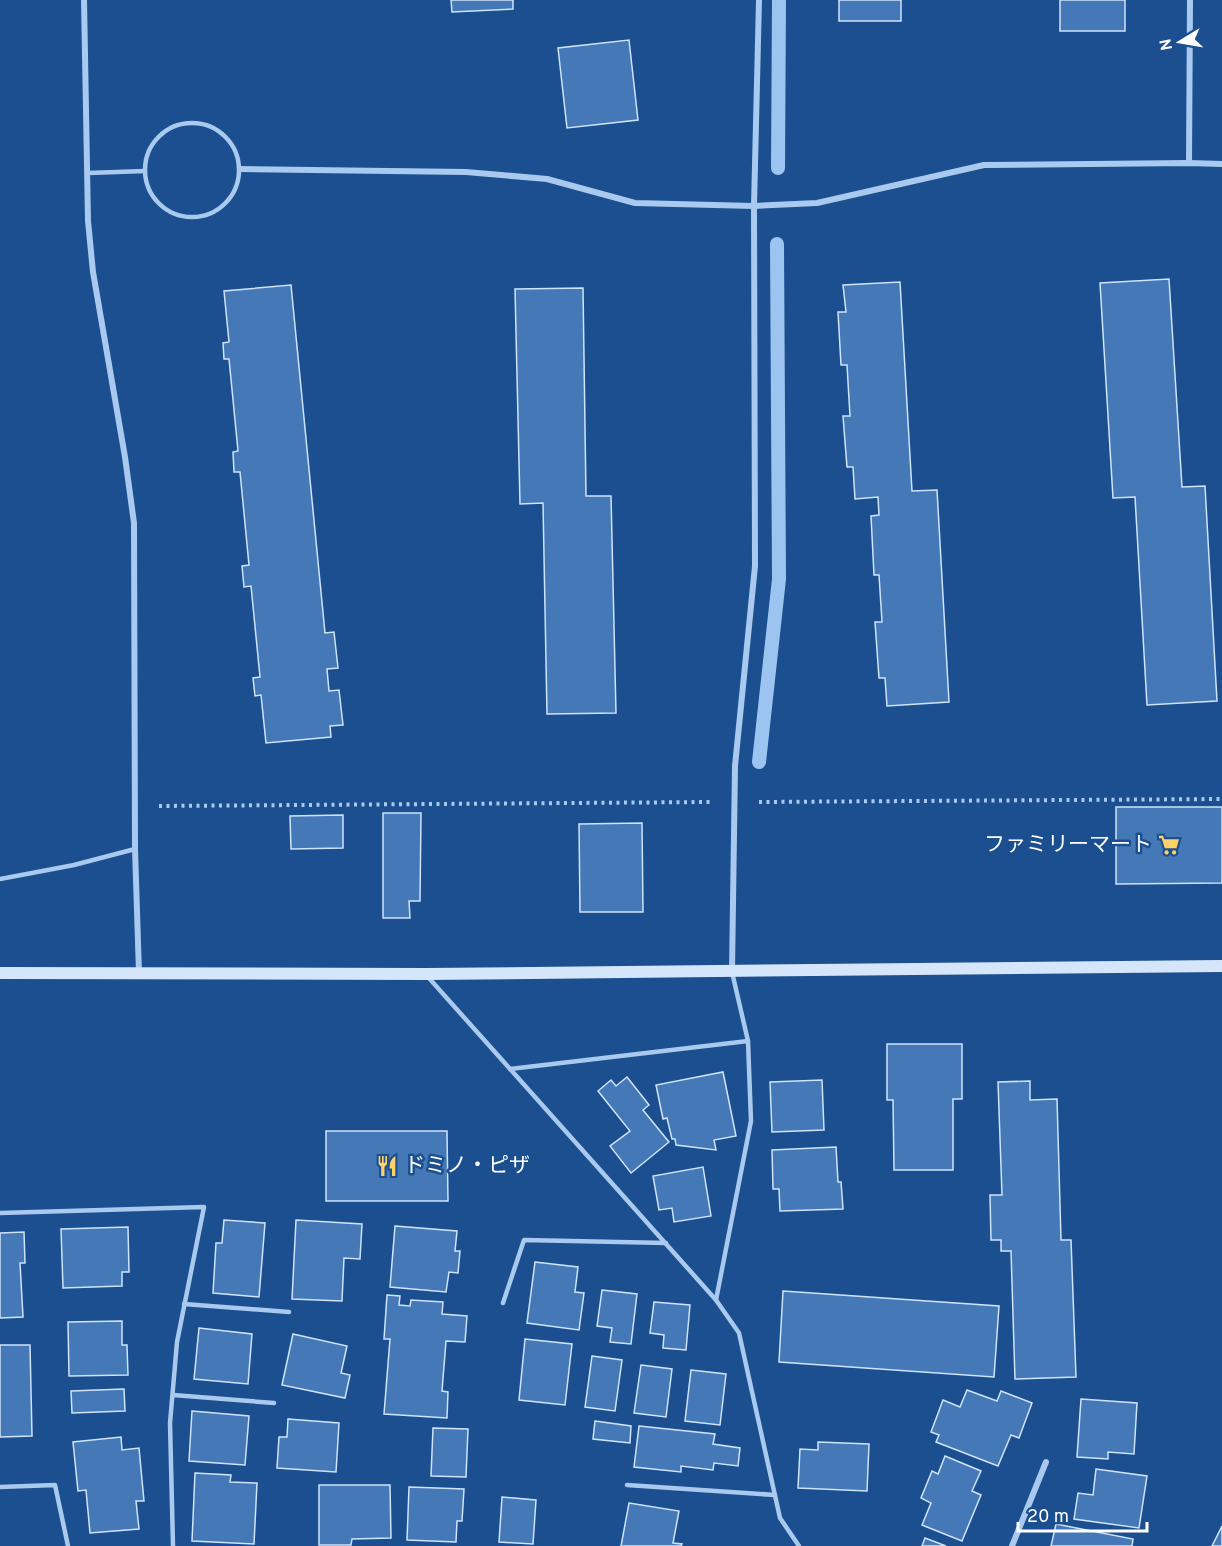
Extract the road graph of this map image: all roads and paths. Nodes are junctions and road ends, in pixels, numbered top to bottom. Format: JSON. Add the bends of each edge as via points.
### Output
{"nodes":[{"id":1,"x":84,"y":0,"type":"edge"},
{"id":2,"x":759,"y":0,"type":"edge"},
{"id":3,"x":1190,"y":0,"type":"edge"},
{"id":4,"x":1189,"y":163,"type":"junction"},
{"id":5,"x":1222,"y":164,"type":"edge"},
{"id":6,"x":240,"y":170,"type":"junction"},
{"id":7,"x":145,"y":171,"type":"junction"},
{"id":8,"x":88,"y":173,"type":"junction"},
{"id":9,"x":754,"y":206,"type":"junction"},
{"id":10,"x":1222,"y":799,"type":"edge"},
{"id":11,"x":734,"y":802,"type":"junction"},
{"id":12,"x":134,"y":806,"type":"junction"},
{"id":13,"x":135,"y":849,"type":"junction"},
{"id":14,"x":0,"y":879,"type":"edge"},
{"id":15,"x":1222,"y":966,"type":"edge"},
{"id":16,"x":732,"y":972,"type":"junction"},
{"id":17,"x":139,"y":973,"type":"junction"},
{"id":18,"x":0,"y":974,"type":"edge"},
{"id":19,"x":426,"y":974,"type":"junction"},
{"id":20,"x":748,"y":1041,"type":"junction"},
{"id":21,"x":510,"y":1069,"type":"junction"},
{"id":22,"x":0,"y":1213,"type":"edge"},
{"id":23,"x":666,"y":1243,"type":"junction"},
{"id":24,"x":716,"y":1300,"type":"junction"},
{"id":25,"x":184,"y":1304,"type":"junction"},
{"id":26,"x":503,"y":1304,"type":"dead end"},
{"id":27,"x":289,"y":1312,"type":"dead end"},
{"id":28,"x":173,"y":1395,"type":"junction"},
{"id":29,"x":274,"y":1403,"type":"dead end"},
{"id":30,"x":1047,"y":1461,"type":"dead end"},
{"id":31,"x":627,"y":1485,"type":"dead end"},
{"id":32,"x":0,"y":1487,"type":"edge"},
{"id":33,"x":775,"y":1495,"type":"junction"},
{"id":34,"x":68,"y":1546,"type":"edge"},
{"id":35,"x":173,"y":1546,"type":"edge"},
{"id":36,"x":799,"y":1546,"type":"edge"},
{"id":37,"x":1012,"y":1546,"type":"edge"}],
"edges":[{"from":1,"to":8,"type":"street"},
{"from":2,"to":9,"type":"street"},
{"from":3,"to":4,"type":"street"},
{"from":4,"to":5,"type":"street"},
{"from":4,"to":9,"type":"street","via":[[984,165],[817,202]]},
{"from":6,"to":7,"type":"lane","via":[[238,185],[219,210],[205,217],[189,218],[161,206],[151,194]]},
{"from":6,"to":7,"type":"lane","via":[[237,154],[218,130],[187,123],[160,136],[150,149]]},
{"from":6,"to":9,"type":"street","via":[[466,172],[547,179],[636,203]]},
{"from":7,"to":8,"type":"lane"},
{"from":8,"to":12,"type":"street","via":[[93,272],[134,523]]},
{"from":9,"to":11,"type":"street","via":[[755,566]]},
{"from":10,"to":11,"type":"path"},
{"from":11,"to":12,"type":"path"},
{"from":11,"to":16,"type":"street"},
{"from":12,"to":13,"type":"street"},
{"from":13,"to":14,"type":"lane"},
{"from":13,"to":17,"type":"street"},
{"from":15,"to":16,"type":"street"},
{"from":16,"to":19,"type":"street"},
{"from":16,"to":20,"type":"lane"},
{"from":17,"to":18,"type":"street"},
{"from":17,"to":19,"type":"street"},
{"from":19,"to":21,"type":"lane"},
{"from":20,"to":21,"type":"lane"},
{"from":20,"to":24,"type":"lane","via":[[751,1121]]},
{"from":21,"to":23,"type":"lane"},
{"from":22,"to":25,"type":"lane","via":[[204,1207]]},
{"from":23,"to":24,"type":"lane"},
{"from":23,"to":26,"type":"lane","via":[[524,1240]]},
{"from":24,"to":33,"type":"lane","via":[[739,1333]]},
{"from":25,"to":27,"type":"lane"},
{"from":25,"to":28,"type":"lane"},
{"from":28,"to":29,"type":"lane"},
{"from":28,"to":35,"type":"lane"},
{"from":30,"to":37,"type":"street"},
{"from":31,"to":33,"type":"lane"},
{"from":32,"to":34,"type":"lane","via":[[55,1485]]},
{"from":33,"to":36,"type":"lane","via":[[780,1518]]}]}
